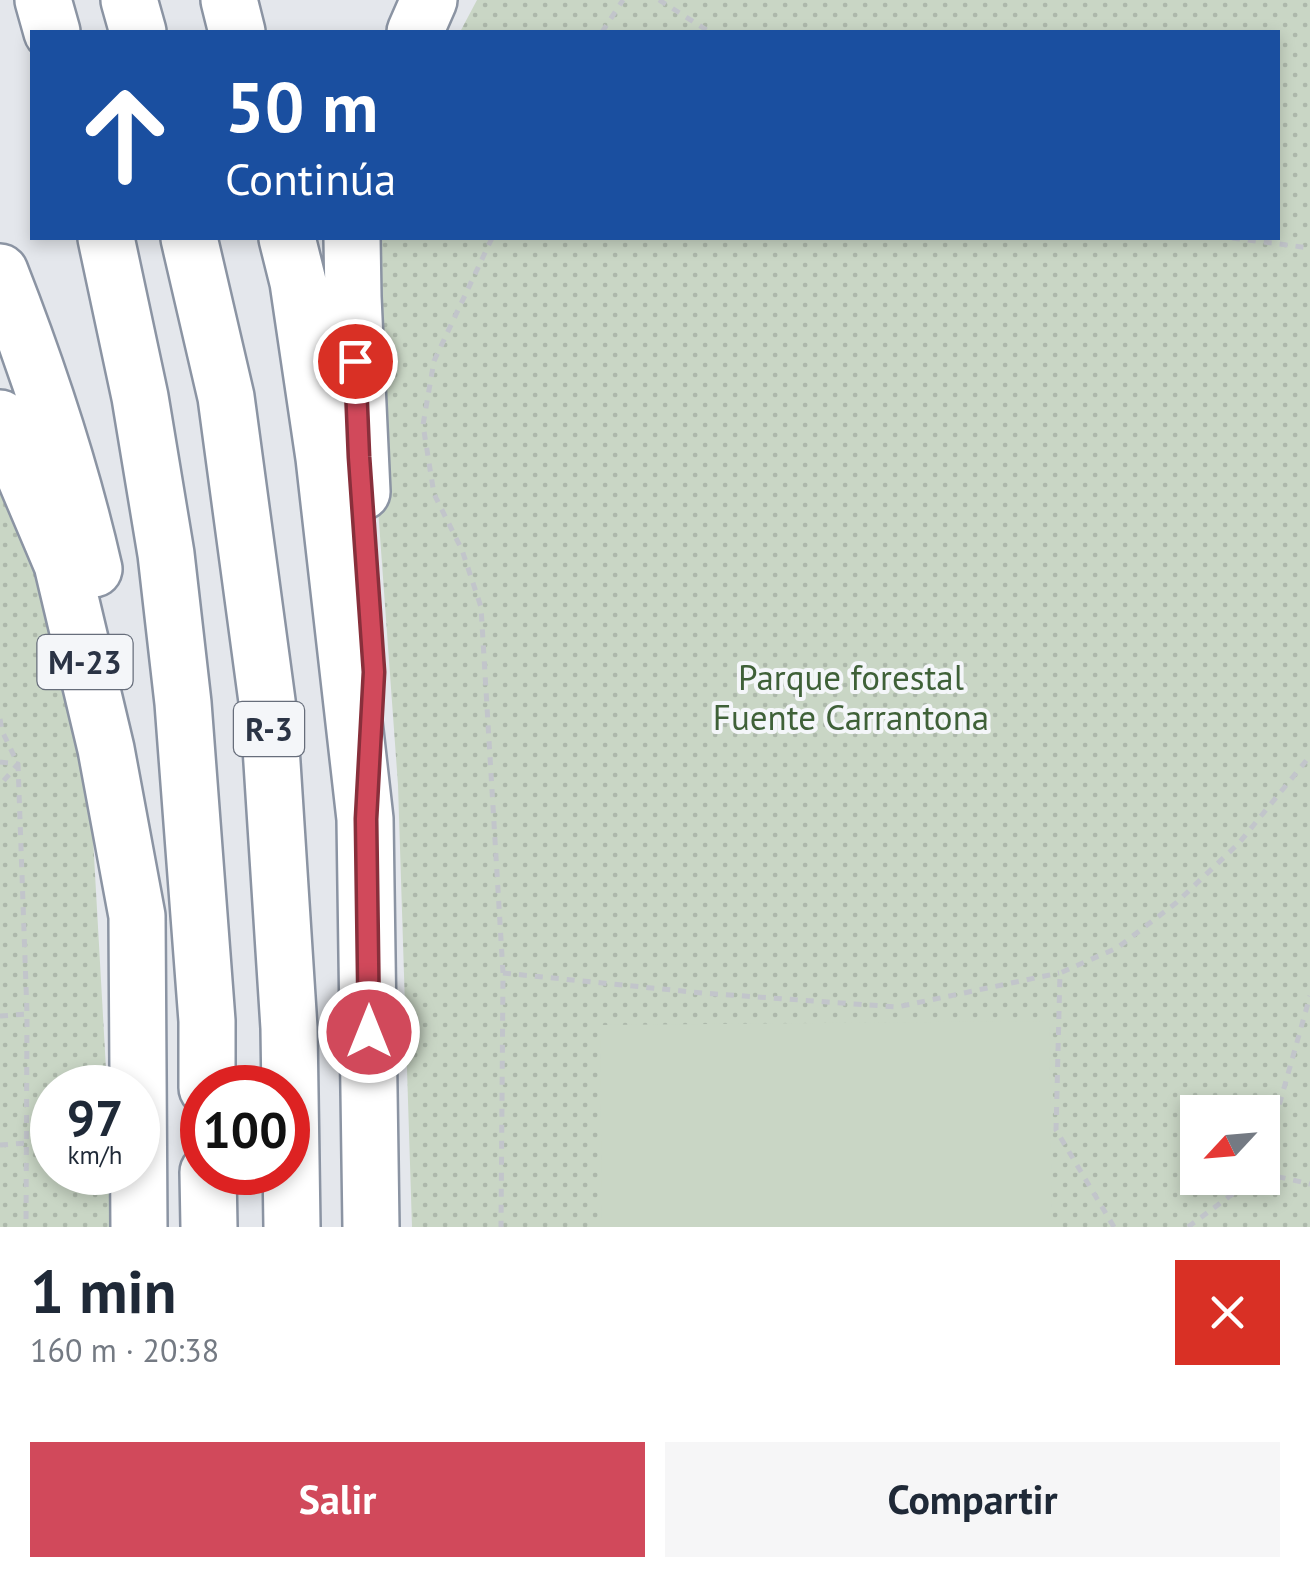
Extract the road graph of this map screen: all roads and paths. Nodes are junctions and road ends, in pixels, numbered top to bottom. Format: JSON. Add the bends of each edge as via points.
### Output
{"nodes":[{"id":1,"x":43,"y":0,"type":"edge"},
{"id":2,"x":128,"y":0,"type":"edge"},
{"id":3,"x":229,"y":0,"type":"edge"},
{"id":4,"x":395,"y":0,"type":"edge"},
{"id":5,"x":430,"y":0,"type":"edge"},
{"id":6,"x":623,"y":0,"type":"edge"},
{"id":7,"x":659,"y":0,"type":"edge"},
{"id":8,"x":51,"y":30,"type":"edge"},
{"id":9,"x":137,"y":30,"type":"edge"},
{"id":10,"x":236,"y":30,"type":"edge"},
{"id":11,"x":385,"y":30,"type":"edge"},
{"id":12,"x":416,"y":30,"type":"edge"},
{"id":13,"x":603,"y":30,"type":"edge"},
{"id":14,"x":707,"y":30,"type":"edge"},
{"id":15,"x":106,"y":240,"type":"edge"},
{"id":16,"x":189,"y":240,"type":"edge"},
{"id":17,"x":288,"y":240,"type":"edge"},
{"id":18,"x":352,"y":240,"type":"edge"},
{"id":19,"x":361,"y":240,"type":"edge"},
{"id":20,"x":491,"y":240,"type":"edge"},
{"id":21,"x":1248,"y":240,"type":"edge"},
{"id":22,"x":1310,"y":248,"type":"edge"},
{"id":23,"x":0,"y":272,"type":"edge"},
{"id":24,"x":352,"y":297,"type":"junction"},
{"id":25,"x":0,"y":418,"type":"edge"},
{"id":26,"x":0,"y":719,"type":"edge"},
{"id":27,"x":1310,"y":756,"type":"edge"},
{"id":28,"x":0,"y":762,"type":"edge"},
{"id":29,"x":18,"y":764,"type":"junction"},
{"id":30,"x":0,"y":785,"type":"edge"},
{"id":31,"x":366,"y":819,"type":"junction"},
{"id":32,"x":137,"y":916,"type":"junction"},
{"id":33,"x":502,"y":973,"type":"junction"},
{"id":34,"x":1060,"y":973,"type":"junction"},
{"id":35,"x":1310,"y":996,"type":"edge"},
{"id":36,"x":27,"y":1014,"type":"junction"},
{"id":37,"x":0,"y":1016,"type":"edge"},
{"id":38,"x":207,"y":1065,"type":"edge"},
{"id":39,"x":1280,"y":1104,"type":"edge"},
{"id":40,"x":27,"y":1143,"type":"junction"},
{"id":41,"x":0,"y":1145,"type":"edge"},
{"id":42,"x":1280,"y":1175,"type":"edge"},
{"id":43,"x":1310,"y":1184,"type":"edge"},
{"id":44,"x":208,"y":1195,"type":"edge"},
{"id":45,"x":1231,"y":1195,"type":"edge"},
{"id":46,"x":26,"y":1227,"type":"edge"},
{"id":47,"x":138,"y":1227,"type":"edge"},
{"id":48,"x":208,"y":1227,"type":"edge"},
{"id":49,"x":292,"y":1227,"type":"edge"},
{"id":50,"x":370,"y":1227,"type":"edge"},
{"id":51,"x":501,"y":1227,"type":"edge"},
{"id":52,"x":1114,"y":1227,"type":"edge"},
{"id":53,"x":1188,"y":1227,"type":"edge"}],
"edges":[{"from":1,"to":8,"type":"highway"},
{"from":2,"to":9,"type":"highway"},
{"from":3,"to":10,"type":"highway"},
{"from":4,"to":11,"type":"highway"},
{"from":5,"to":12,"type":"highway"},
{"from":6,"to":13,"type":"path"},
{"from":7,"to":14,"type":"path"},
{"from":15,"to":38,"type":"highway","number":"R-3","via":[[166,554],[183,703]]},
{"from":16,"to":49,"type":"highway","number":"R-3","via":[[226,397],[268,716],[289,1028]]},
{"from":17,"to":31,"type":"highway","via":[[324,458]]},
{"from":18,"to":24,"type":"highway"},
{"from":19,"to":24,"type":"highway"},
{"from":20,"to":33,"type":"path","via":[[434,361],[423,426],[434,494],[481,607]]},
{"from":21,"to":22,"type":"path"},
{"from":23,"to":32,"type":"highway","via":[[82,514],[113,656],[129,759]]},
{"from":24,"to":31,"type":"highway","via":[[374,672]]},
{"from":25,"to":32,"type":"highway","number":"M-23","via":[[62,564]]},
{"from":26,"to":29,"type":"path"},
{"from":27,"to":34,"type":"path","via":[[1239,843],[1176,903],[1117,948]]},
{"from":28,"to":29,"type":"path"},
{"from":29,"to":30,"type":"path"},
{"from":29,"to":36,"type":"path"},
{"from":31,"to":50,"type":"highway"},
{"from":32,"to":47,"type":"highway","number":"M-23"},
{"from":33,"to":34,"type":"path","via":[[897,1008]]},
{"from":33,"to":51,"type":"path"},
{"from":34,"to":52,"type":"path","via":[[1056,1130]]},
{"from":35,"to":39,"type":"path"},
{"from":36,"to":37,"type":"path"},
{"from":36,"to":40,"type":"path"},
{"from":40,"to":41,"type":"path"},
{"from":40,"to":46,"type":"path"},
{"from":42,"to":43,"type":"path"},
{"from":44,"to":48,"type":"highway"},
{"from":45,"to":53,"type":"path"}]}
